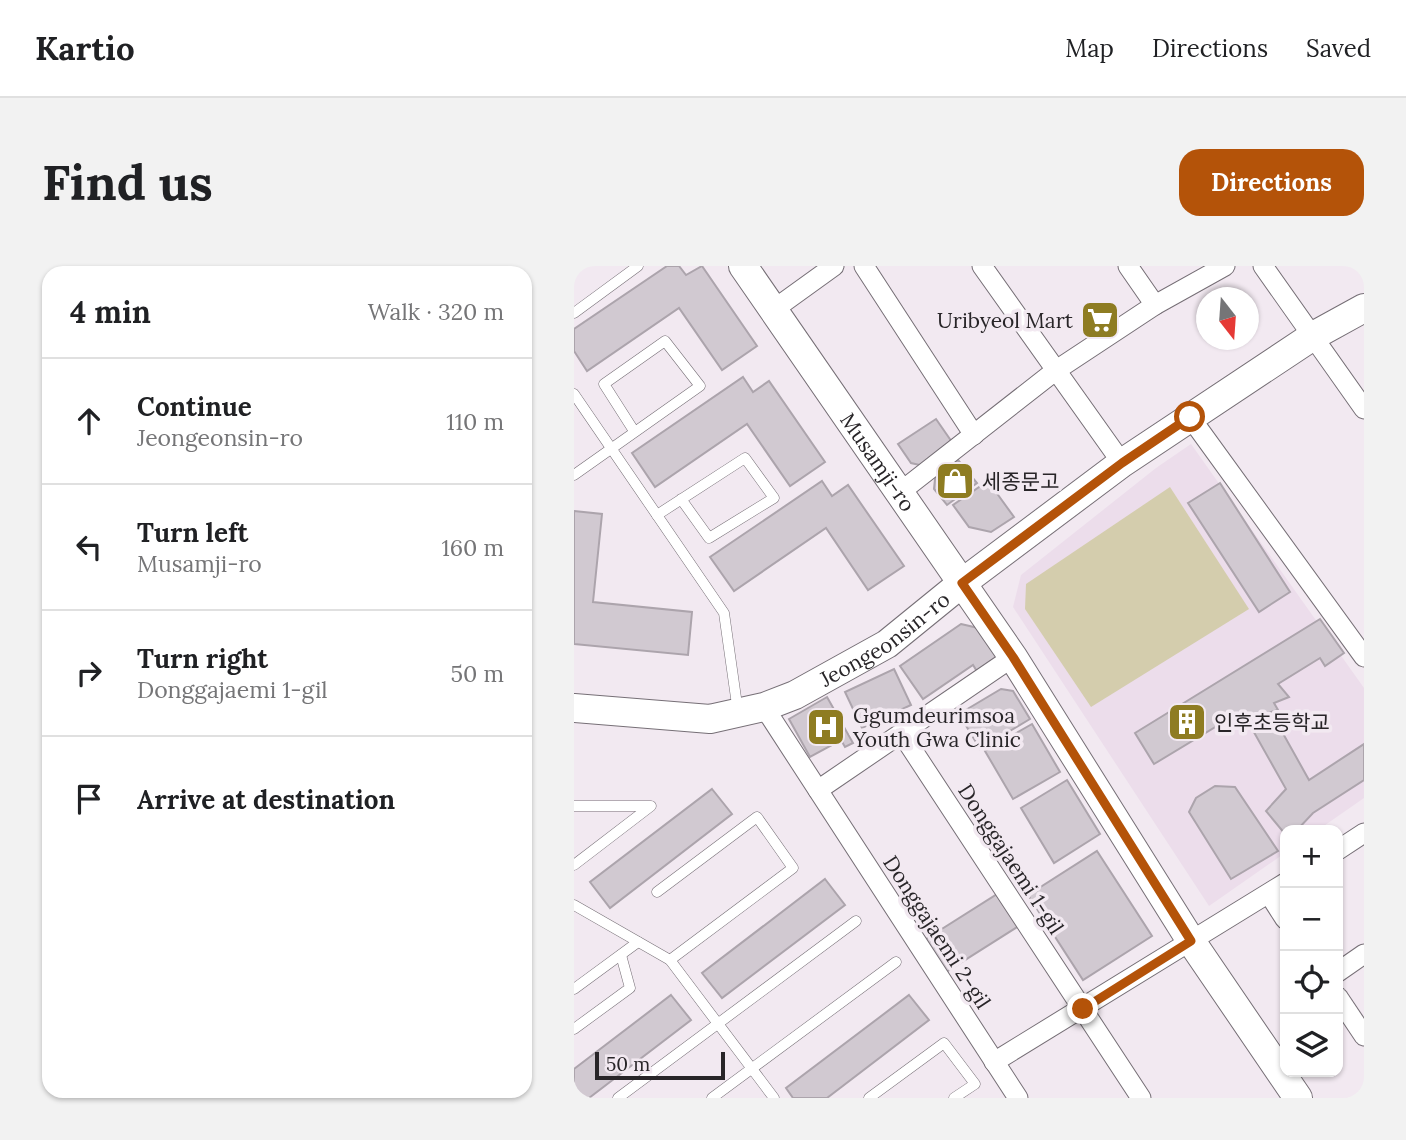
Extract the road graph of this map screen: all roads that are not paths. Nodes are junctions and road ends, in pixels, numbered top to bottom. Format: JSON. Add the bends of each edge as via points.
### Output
{"nodes":[{"id":1,"x":638,"y":266,"type":"edge"},
{"id":2,"x":743,"y":266,"type":"edge"},
{"id":3,"x":834,"y":266,"type":"edge"},
{"id":4,"x":864,"y":266,"type":"edge"},
{"id":5,"x":1128,"y":266,"type":"edge"},
{"id":6,"x":1225,"y":266,"type":"edge"},
{"id":7,"x":1263,"y":266,"type":"edge"},
{"id":8,"x":985,"y":270,"type":"edge"},
{"id":9,"x":1155,"y":305,"type":"junction"},
{"id":10,"x":1364,"y":308,"type":"edge"},
{"id":11,"x":773,"y":310,"type":"junction"},
{"id":12,"x":574,"y":313,"type":"edge"},
{"id":13,"x":1312,"y":336,"type":"junction"},
{"id":14,"x":1055,"y":371,"type":"junction"},
{"id":15,"x":574,"y":394,"type":"edge"},
{"id":16,"x":1364,"y":410,"type":"edge"},
{"id":17,"x":1190,"y":417,"type":"junction"},
{"id":18,"x":634,"y":431,"type":"junction"},
{"id":19,"x":974,"y":435,"type":"junction"},
{"id":20,"x":610,"y":447,"type":"junction"},
{"id":21,"x":1122,"y":463,"type":"junction"},
{"id":22,"x":574,"y":475,"type":"edge"},
{"id":23,"x":899,"y":493,"type":"junction"},
{"id":24,"x":681,"y":499,"type":"junction"},
{"id":25,"x":657,"y":515,"type":"junction"},
{"id":26,"x":962,"y":583,"type":"junction"},
{"id":27,"x":1013,"y":657,"type":"junction"},
{"id":28,"x":1364,"y":657,"type":"edge"},
{"id":29,"x":574,"y":708,"type":"edge"},
{"id":30,"x":751,"y":710,"type":"junction"},
{"id":31,"x":902,"y":734,"type":"junction"},
{"id":32,"x":818,"y":790,"type":"junction"},
{"id":33,"x":574,"y":806,"type":"edge"},
{"id":34,"x":1364,"y":833,"type":"edge"},
{"id":35,"x":1343,"y":847,"type":"edge"},
{"id":36,"x":574,"y":865,"type":"edge"},
{"id":37,"x":1277,"y":888,"type":"edge"},
{"id":38,"x":657,"y":892,"type":"dead end"},
{"id":39,"x":574,"y":905,"type":"edge"},
{"id":40,"x":856,"y":921,"type":"dead end"},
{"id":41,"x":1191,"y":941,"type":"junction"},
{"id":42,"x":638,"y":942,"type":"junction"},
{"id":43,"x":1364,"y":954,"type":"edge"},
{"id":44,"x":621,"y":955,"type":"junction"},
{"id":45,"x":670,"y":960,"type":"junction"},
{"id":46,"x":896,"y":962,"type":"dead end"},
{"id":47,"x":1343,"y":969,"type":"edge"},
{"id":48,"x":574,"y":989,"type":"edge"},
{"id":49,"x":1343,"y":1004,"type":"edge"},
{"id":50,"x":1083,"y":1009,"type":"junction"},
{"id":51,"x":718,"y":1024,"type":"junction"},
{"id":52,"x":574,"y":1030,"type":"edge"},
{"id":53,"x":1364,"y":1036,"type":"edge"},
{"id":54,"x":994,"y":1062,"type":"junction"},
{"id":55,"x":752,"y":1068,"type":"junction"},
{"id":56,"x":618,"y":1098,"type":"edge"},
{"id":57,"x":712,"y":1098,"type":"edge"},
{"id":58,"x":775,"y":1098,"type":"edge"},
{"id":59,"x":869,"y":1098,"type":"edge"},
{"id":60,"x":954,"y":1098,"type":"edge"},
{"id":61,"x":1017,"y":1098,"type":"edge"},
{"id":62,"x":1142,"y":1098,"type":"edge"},
{"id":63,"x":1298,"y":1098,"type":"edge"}],
"edges":[{"from":1,"to":12,"type":"lane"},
{"from":2,"to":11,"type":"street","name":"Musamji-ro"},
{"from":3,"to":11,"type":"street"},
{"from":4,"to":19,"type":"street"},
{"from":5,"to":9,"type":"street"},
{"from":6,"to":9,"type":"street"},
{"from":7,"to":13,"type":"street"},
{"from":8,"to":14,"type":"street"},
{"from":9,"to":14,"type":"street"},
{"from":10,"to":13,"type":"street","name":"Jeongeonsin-ro"},
{"from":11,"to":23,"type":"street","name":"Musamji-ro"},
{"from":13,"to":16,"type":"street"},
{"from":13,"to":17,"type":"street","name":"Jeongeonsin-ro"},
{"from":14,"to":19,"type":"street"},
{"from":14,"to":21,"type":"street"},
{"from":15,"to":20,"type":"lane"},
{"from":17,"to":21,"type":"street","name":"Jeongeonsin-ro"},
{"from":17,"to":28,"type":"street"},
{"from":18,"to":18,"type":"lane","via":[[699,386],[665,341],[604,384]]},
{"from":18,"to":20,"type":"lane"},
{"from":19,"to":23,"type":"street"},
{"from":20,"to":22,"type":"lane"},
{"from":20,"to":25,"type":"lane"},
{"from":21,"to":26,"type":"street","name":"Jeongeonsin-ro"},
{"from":23,"to":26,"type":"street","name":"Musamji-ro"},
{"from":24,"to":24,"type":"lane","via":[[745,458],[774,498],[709,538]]},
{"from":24,"to":25,"type":"lane"},
{"from":25,"to":30,"type":"lane","via":[[724,613]]},
{"from":26,"to":27,"type":"street","name":"Musamji-ro"},
{"from":26,"to":30,"type":"street","name":"Jeongeonsin-ro","via":[[887,644],[795,695]]},
{"from":27,"to":31,"type":"street"},
{"from":27,"to":41,"type":"street","name":"Musamji-ro"},
{"from":29,"to":30,"type":"street","name":"Jeongeonsin-ro","via":[[710,719]]},
{"from":30,"to":32,"type":"street","name":"Donggajaemi 2-gil"},
{"from":31,"to":32,"type":"street"},
{"from":31,"to":50,"type":"street","name":"Donggajaemi 1-gil"},
{"from":32,"to":54,"type":"street","name":"Donggajaemi 2-gil"},
{"from":33,"to":36,"type":"lane","via":[[651,806]]},
{"from":34,"to":35,"type":"street"},
{"from":37,"to":41,"type":"street"},
{"from":38,"to":45,"type":"lane","via":[[757,817],[793,868]]},
{"from":39,"to":42,"type":"lane"},
{"from":40,"to":51,"type":"lane"},
{"from":41,"to":50,"type":"street"},
{"from":41,"to":63,"type":"street","name":"Musamji-ro"},
{"from":42,"to":44,"type":"lane"},
{"from":42,"to":45,"type":"lane"},
{"from":43,"to":47,"type":"street"},
{"from":44,"to":48,"type":"lane"},
{"from":44,"to":52,"type":"lane","via":[[630,988]]},
{"from":45,"to":51,"type":"lane"},
{"from":46,"to":55,"type":"lane"},
{"from":49,"to":53,"type":"street"},
{"from":50,"to":54,"type":"street"},
{"from":50,"to":62,"type":"street","name":"Donggajaemi 1-gil"},
{"from":51,"to":55,"type":"lane"},
{"from":51,"to":56,"type":"lane"},
{"from":54,"to":61,"type":"street","name":"Donggajaemi 2-gil"},
{"from":55,"to":57,"type":"lane"},
{"from":55,"to":58,"type":"lane"},
{"from":59,"to":60,"type":"lane","via":[[944,1043],[975,1083]]}]}
